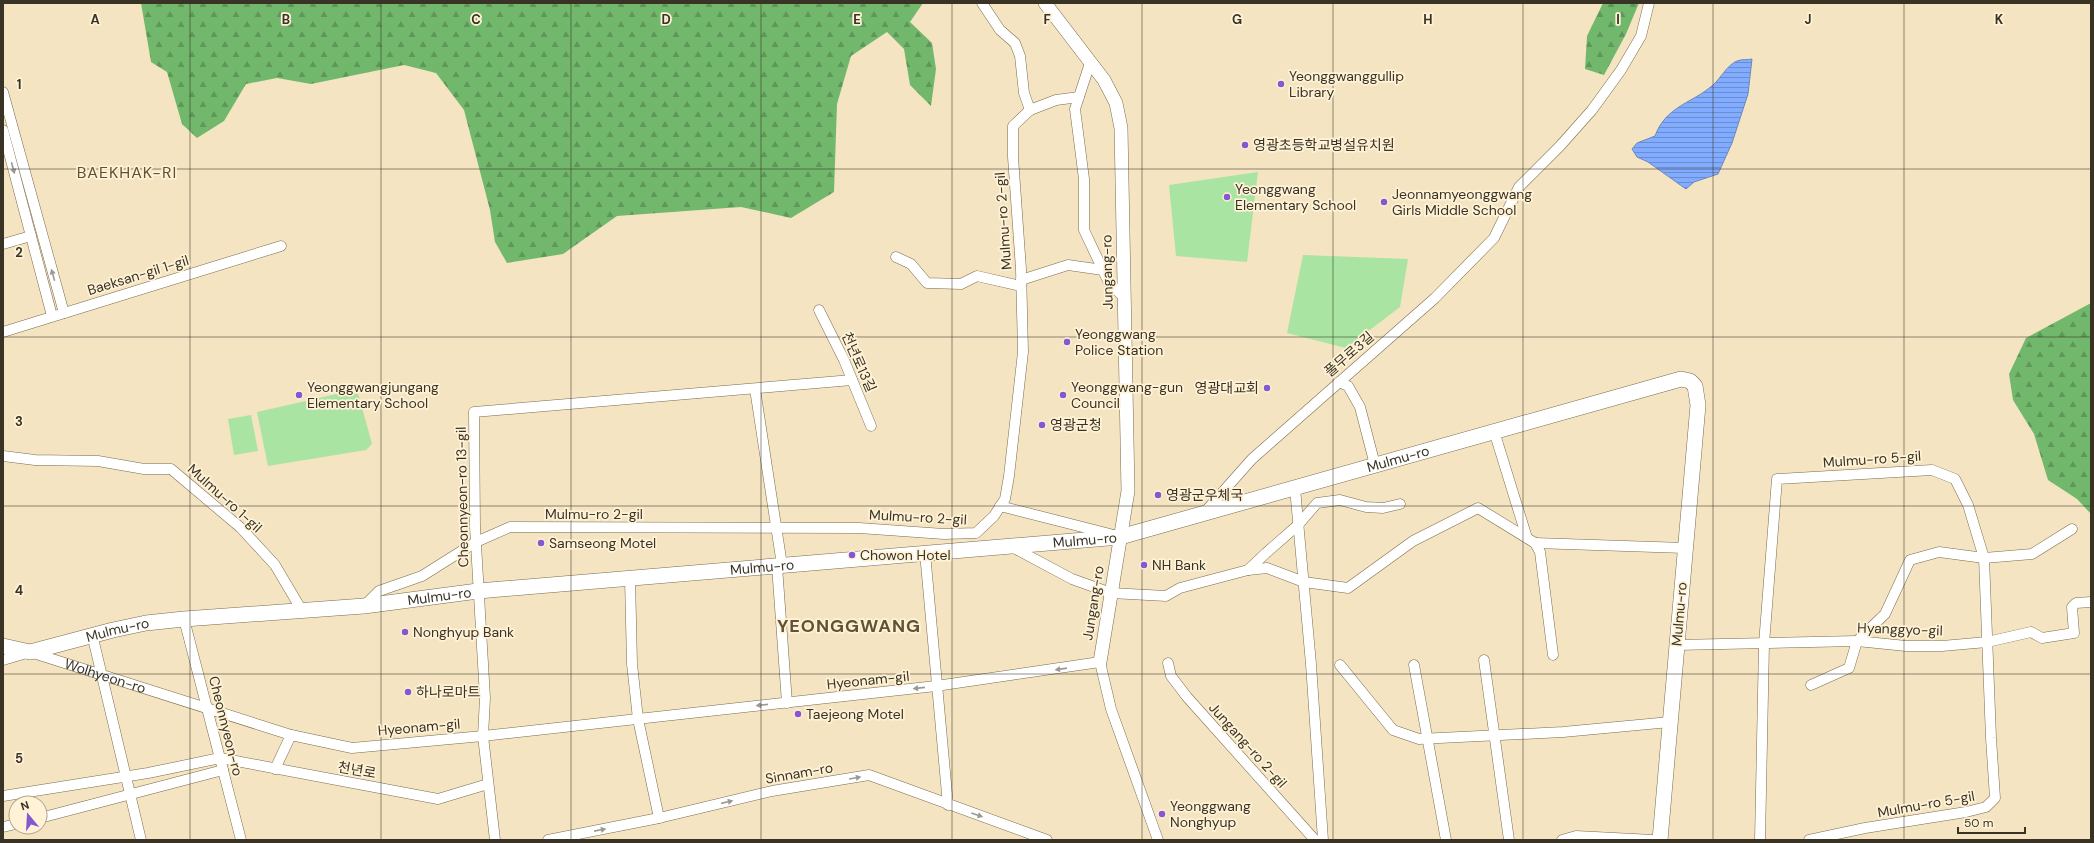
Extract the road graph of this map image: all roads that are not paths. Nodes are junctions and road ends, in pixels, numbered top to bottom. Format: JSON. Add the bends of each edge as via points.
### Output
{"nodes":[{"id":1,"x":982,"y":3,"type":"edge"},
{"id":2,"x":1045,"y":3,"type":"edge"},
{"id":3,"x":1649,"y":3,"type":"edge"},
{"id":4,"x":1090,"y":63,"type":"junction"},
{"id":5,"x":3,"y":92,"type":"edge"},
{"id":6,"x":1079,"y":97,"type":"junction"},
{"id":7,"x":1030,"y":110,"type":"junction"},
{"id":8,"x":3,"y":130,"type":"edge"},
{"id":9,"x":31,"y":236,"type":"junction"},
{"id":10,"x":3,"y":244,"type":"edge"},
{"id":11,"x":281,"y":246,"type":"dead end"},
{"id":12,"x":896,"y":257,"type":"dead end"},
{"id":13,"x":1103,"y":270,"type":"junction"},
{"id":14,"x":1021,"y":283,"type":"junction"},
{"id":15,"x":1124,"y":297,"type":"junction"},
{"id":16,"x":819,"y":310,"type":"dead end"},
{"id":17,"x":64,"y":313,"type":"junction"},
{"id":18,"x":52,"y":316,"type":"junction"},
{"id":19,"x":3,"y":332,"type":"edge"},
{"id":20,"x":852,"y":380,"type":"junction"},
{"id":21,"x":1339,"y":382,"type":"junction"},
{"id":22,"x":755,"y":389,"type":"junction"},
{"id":23,"x":871,"y":426,"type":"dead end"},
{"id":24,"x":1494,"y":431,"type":"junction"},
{"id":25,"x":3,"y":456,"type":"edge"},
{"id":26,"x":1375,"y":465,"type":"junction"},
{"id":27,"x":1295,"y":488,"type":"junction"},
{"id":28,"x":1400,"y":504,"type":"dead end"},
{"id":29,"x":1000,"y":506,"type":"junction"},
{"id":30,"x":1204,"y":513,"type":"junction"},
{"id":31,"x":1298,"y":525,"type":"junction"},
{"id":32,"x":776,"y":528,"type":"junction"},
{"id":33,"x":2072,"y":529,"type":"dead end"},
{"id":34,"x":1120,"y":537,"type":"junction"},
{"id":35,"x":1530,"y":541,"type":"junction"},
{"id":36,"x":476,"y":542,"type":"junction"},
{"id":37,"x":1010,"y":546,"type":"junction"},
{"id":38,"x":1685,"y":548,"type":"junction"},
{"id":39,"x":925,"y":553,"type":"junction"},
{"id":40,"x":1984,"y":558,"type":"junction"},
{"id":41,"x":779,"y":565,"type":"junction"},
{"id":42,"x":1248,"y":570,"type":"junction"},
{"id":43,"x":630,"y":578,"type":"junction"},
{"id":44,"x":1304,"y":582,"type":"junction"},
{"id":45,"x":478,"y":591,"type":"junction"},
{"id":46,"x":1111,"y":593,"type":"junction"},
{"id":47,"x":2091,"y":602,"type":"edge"},
{"id":48,"x":364,"y":606,"type":"junction"},
{"id":49,"x":301,"y":609,"type":"junction"},
{"id":50,"x":184,"y":619,"type":"junction"},
{"id":51,"x":92,"y":634,"type":"junction"},
{"id":52,"x":1857,"y":641,"type":"junction"},
{"id":53,"x":1987,"y":642,"type":"junction"},
{"id":54,"x":1764,"y":644,"type":"junction"},
{"id":55,"x":1676,"y":645,"type":"junction"},
{"id":56,"x":3,"y":646,"type":"edge"},
{"id":57,"x":30,"y":652,"type":"junction"},
{"id":58,"x":1553,"y":655,"type":"dead end"},
{"id":59,"x":3,"y":660,"type":"edge"},
{"id":60,"x":1484,"y":660,"type":"dead end"},
{"id":61,"x":1100,"y":662,"type":"junction"},
{"id":62,"x":1168,"y":663,"type":"dead end"},
{"id":63,"x":1340,"y":665,"type":"dead end"},
{"id":64,"x":1414,"y":665,"type":"dead end"},
{"id":65,"x":101,"y":675,"type":"junction"},
{"id":66,"x":1811,"y":684,"type":"dead end"},
{"id":67,"x":936,"y":686,"type":"junction"},
{"id":68,"x":787,"y":702,"type":"junction"},
{"id":69,"x":207,"y":707,"type":"junction"},
{"id":70,"x":638,"y":719,"type":"junction"},
{"id":71,"x":1670,"y":722,"type":"junction"},
{"id":72,"x":291,"y":735,"type":"junction"},
{"id":73,"x":1495,"y":735,"type":"junction"},
{"id":74,"x":483,"y":736,"type":"junction"},
{"id":75,"x":1427,"y":738,"type":"junction"},
{"id":76,"x":220,"y":758,"type":"junction"},
{"id":77,"x":275,"y":769,"type":"junction"},
{"id":78,"x":223,"y":770,"type":"junction"},
{"id":79,"x":125,"y":776,"type":"junction"},
{"id":80,"x":488,"y":784,"type":"junction"},
{"id":81,"x":129,"y":795,"type":"junction"},
{"id":82,"x":3,"y":796,"type":"edge"},
{"id":83,"x":948,"y":805,"type":"junction"},
{"id":84,"x":48,"y":816,"type":"edge"},
{"id":85,"x":659,"y":818,"type":"junction"},
{"id":86,"x":141,"y":840,"type":"edge"},
{"id":87,"x":241,"y":840,"type":"edge"},
{"id":88,"x":495,"y":840,"type":"edge"},
{"id":89,"x":548,"y":840,"type":"edge"},
{"id":90,"x":1047,"y":840,"type":"edge"},
{"id":91,"x":1158,"y":840,"type":"edge"},
{"id":92,"x":1315,"y":840,"type":"edge"},
{"id":93,"x":1323,"y":840,"type":"edge"},
{"id":94,"x":1446,"y":840,"type":"edge"},
{"id":95,"x":1509,"y":840,"type":"edge"},
{"id":96,"x":1562,"y":840,"type":"edge"},
{"id":97,"x":1653,"y":840,"type":"edge"},
{"id":98,"x":1660,"y":840,"type":"edge"},
{"id":99,"x":1760,"y":840,"type":"edge"},
{"id":100,"x":1809,"y":840,"type":"edge"}],
"edges":[{"from":1,"to":7,"type":"street","via":[[1000,30],[1015,43],[1020,56],[1024,93]]},
{"from":2,"to":4,"type":"street","name":"Jungang-ro"},
{"from":3,"to":21,"type":"street","name":"풀무로3길","via":[[1641,36],[1620,70],[1592,110],[1519,187],[1494,238],[1435,298]]},
{"from":4,"to":6,"type":"street"},
{"from":4,"to":15,"type":"street","name":"Jungang-ro","via":[[1104,80],[1116,103],[1121,128]]},
{"from":17,"to":5,"type":"street","one_way":true},
{"from":6,"to":7,"type":"street","via":[[1056,100]]},
{"from":6,"to":13,"type":"street","via":[[1075,109],[1084,179],[1084,230]]},
{"from":7,"to":14,"type":"street","name":"Mulmu-ro 2-gil","via":[[1013,126]]},
{"from":8,"to":9,"type":"street","one_way":true},
{"from":9,"to":10,"type":"street"},
{"from":9,"to":18,"type":"street"},
{"from":11,"to":17,"type":"street","name":"Baeksan-gil 1-gil"},
{"from":12,"to":14,"type":"street","via":[[910,264],[927,283],[960,284],[977,276]]},
{"from":13,"to":14,"type":"street","via":[[1068,265]]},
{"from":13,"to":15,"type":"street","via":[[1109,283]]},
{"from":14,"to":29,"type":"street","name":"Mulmu-ro 2-gil","via":[[1023,352],[1009,476],[1005,499]]},
{"from":15,"to":34,"type":"street","name":"Jungang-ro","via":[[1128,491]]},
{"from":16,"to":20,"type":"street","name":"천년로13길"},
{"from":17,"to":18,"type":"street","name":"Baeksan-gil 1-gil"},
{"from":18,"to":19,"type":"street","name":"Baeksan-gil 1-gil"},
{"from":20,"to":22,"type":"street","name":"Cheonnyeon-ro 13-gil"},
{"from":20,"to":23,"type":"street","name":"천년로13길"},
{"from":21,"to":26,"type":"street","via":[[1348,386],[1360,407]]},
{"from":21,"to":30,"type":"street","name":"풀무로3길","via":[[1252,459]]},
{"from":22,"to":32,"type":"street"},
{"from":22,"to":36,"type":"street","name":"Cheonnyeon-ro 13-gil","via":[[474,412]]},
{"from":24,"to":26,"type":"main road","name":"Mulmu-ro"},
{"from":24,"to":35,"type":"street"},
{"from":24,"to":38,"type":"main road","name":"Mulmu-ro","via":[[1666,382],[1681,379],[1690,381],[1695,386],[1698,405]]},
{"from":25,"to":49,"type":"street","name":"Mulmu-ro 1-gil","via":[[35,460],[98,461],[144,469],[171,469],[241,528],[275,566]]},
{"from":26,"to":27,"type":"main road","name":"Mulmu-ro"},
{"from":27,"to":30,"type":"main road","name":"Mulmu-ro"},
{"from":27,"to":31,"type":"street"},
{"from":28,"to":31,"type":"street","via":[[1377,508],[1340,500],[1317,502]]},
{"from":29,"to":32,"type":"street","name":"Mulmu-ro 2-gil","via":[[994,516],[976,533],[944,534],[859,528]]},
{"from":29,"to":34,"type":"street"},
{"from":30,"to":34,"type":"main road","name":"Mulmu-ro"},
{"from":31,"to":42,"type":"street"},
{"from":31,"to":44,"type":"street"},
{"from":32,"to":36,"type":"street","name":"Mulmu-ro 2-gil","via":[[510,527]]},
{"from":32,"to":41,"type":"street"},
{"from":33,"to":40,"type":"street","via":[[2032,554]]},
{"from":34,"to":37,"type":"main road","name":"Mulmu-ro"},
{"from":34,"to":46,"type":"street","name":"Jungang-ro"},
{"from":35,"to":38,"type":"street"},
{"from":35,"to":44,"type":"street","via":[[1478,508],[1413,541],[1348,588]]},
{"from":35,"to":58,"type":"street","via":[[1540,552]]},
{"from":36,"to":45,"type":"street","name":"Cheonnyeon-ro 13-gil"},
{"from":36,"to":48,"type":"street","name":"Mulmu-ro 2-gil","via":[[422,576],[379,591]]},
{"from":37,"to":39,"type":"main road","name":"Mulmu-ro"},
{"from":37,"to":46,"type":"street","via":[[1072,579]]},
{"from":38,"to":55,"type":"main road","name":"Mulmu-ro"},
{"from":39,"to":41,"type":"main road","name":"Mulmu-ro"},
{"from":39,"to":67,"type":"street"},
{"from":40,"to":52,"type":"street","via":[[1939,552],[1910,560],[1885,614]]},
{"from":40,"to":53,"type":"street","name":"Mulmu-ro 5-gil"},
{"from":40,"to":54,"type":"street","name":"Mulmu-ro 5-gil","via":[[1968,506],[1955,479],[1932,470],[1777,479]]},
{"from":41,"to":43,"type":"main road","name":"Mulmu-ro"},
{"from":41,"to":68,"type":"street"},
{"from":42,"to":44,"type":"street","via":[[1267,568]]},
{"from":42,"to":46,"type":"street","via":[[1180,588],[1166,596]]},
{"from":43,"to":45,"type":"main road","name":"Mulmu-ro"},
{"from":43,"to":70,"type":"street","via":[[632,664]]},
{"from":44,"to":93,"type":"street"},
{"from":45,"to":48,"type":"main road","name":"Mulmu-ro"},
{"from":45,"to":74,"type":"street","name":"Cheonnyeon-ro 13-gil","via":[[485,698]]},
{"from":46,"to":61,"type":"street","name":"Jungang-ro"},
{"from":47,"to":53,"type":"street","name":"Hyanggyo-gil","via":[[2076,603],[2072,607],[2074,634],[2042,638],[2031,632]]},
{"from":48,"to":49,"type":"main road","name":"Mulmu-ro"},
{"from":49,"to":50,"type":"main road","name":"Mulmu-ro"},
{"from":50,"to":51,"type":"main road","name":"Mulmu-ro","via":[[146,623]]},
{"from":50,"to":69,"type":"street","name":"Cheonnyeon-ro"},
{"from":51,"to":57,"type":"main road","name":"Mulmu-ro"},
{"from":51,"to":65,"type":"street"},
{"from":52,"to":53,"type":"street","name":"Hyanggyo-gil","via":[[1906,646]]},
{"from":52,"to":54,"type":"street","name":"Hyanggyo-gil"},
{"from":52,"to":66,"type":"street","via":[[1849,668]]},
{"from":53,"to":100,"type":"street","name":"Mulmu-ro 5-gil","via":[[1995,798],[1986,807],[1966,812],[1864,828]]},
{"from":54,"to":55,"type":"street","name":"Hyanggyo-gil"},
{"from":54,"to":99,"type":"street","name":"Mulmu-ro 5-gil"},
{"from":55,"to":71,"type":"main road","name":"Mulmu-ro"},
{"from":56,"to":57,"type":"main road","name":"Wolhyeon-ro"},
{"from":57,"to":59,"type":"street","name":"Mulmu-ro"},
{"from":57,"to":65,"type":"street","name":"Wolhyeon-ro"},
{"from":60,"to":73,"type":"street"},
{"from":61,"to":67,"type":"street","name":"Hyeonam-gil","one_way":true},
{"from":61,"to":91,"type":"street","name":"Jungang-ro","via":[[1111,709]]},
{"from":62,"to":92,"type":"street","name":"Jungang-ro 2-gil","via":[[1171,676],[1187,697]]},
{"from":63,"to":75,"type":"street","via":[[1393,730],[1419,739]]},
{"from":64,"to":75,"type":"street"},
{"from":65,"to":69,"type":"street","name":"Wolhyeon-ro"},
{"from":65,"to":79,"type":"street"},
{"from":67,"to":68,"type":"street","name":"Hyeonam-gil","one_way":true},
{"from":67,"to":83,"type":"street"},
{"from":68,"to":70,"type":"street","name":"Hyeonam-gil","one_way":true},
{"from":69,"to":72,"type":"street","name":"Hyeonam-gil"},
{"from":69,"to":76,"type":"street","name":"Cheonnyeon-ro"},
{"from":70,"to":74,"type":"street","name":"Hyeonam-gil"},
{"from":70,"to":85,"type":"street"},
{"from":71,"to":73,"type":"street","via":[[1563,732]]},
{"from":71,"to":98,"type":"main road","name":"Mulmu-ro"},
{"from":72,"to":74,"type":"street","name":"Hyeonam-gil","via":[[352,748]]},
{"from":72,"to":77,"type":"street"},
{"from":73,"to":75,"type":"street"},
{"from":73,"to":95,"type":"street"},
{"from":74,"to":80,"type":"street","name":"Cheonnyeon-ro 13-gil"},
{"from":75,"to":94,"type":"street"},
{"from":76,"to":77,"type":"street","name":"천년로"},
{"from":76,"to":78,"type":"street","name":"Cheonnyeon-ro"},
{"from":76,"to":79,"type":"street"},
{"from":77,"to":80,"type":"street","name":"천년로","via":[[438,800]]},
{"from":78,"to":81,"type":"street"},
{"from":78,"to":87,"type":"street","name":"Cheonnyeon-ro"},
{"from":79,"to":81,"type":"street"},
{"from":79,"to":82,"type":"street"},
{"from":80,"to":88,"type":"street","name":"Cheonnyeon-ro 13-gil"},
{"from":81,"to":84,"type":"street"},
{"from":81,"to":86,"type":"street"},
{"from":85,"to":83,"type":"street","name":"Sinnam-ro","one_way":true,"via":[[772,791],[869,775]]},
{"from":83,"to":90,"type":"street","name":"Sinnam-ro","one_way":true},
{"from":89,"to":85,"type":"street","name":"Sinnam-ro","one_way":true},
{"from":96,"to":97,"type":"street","via":[[1576,836]]}]}
